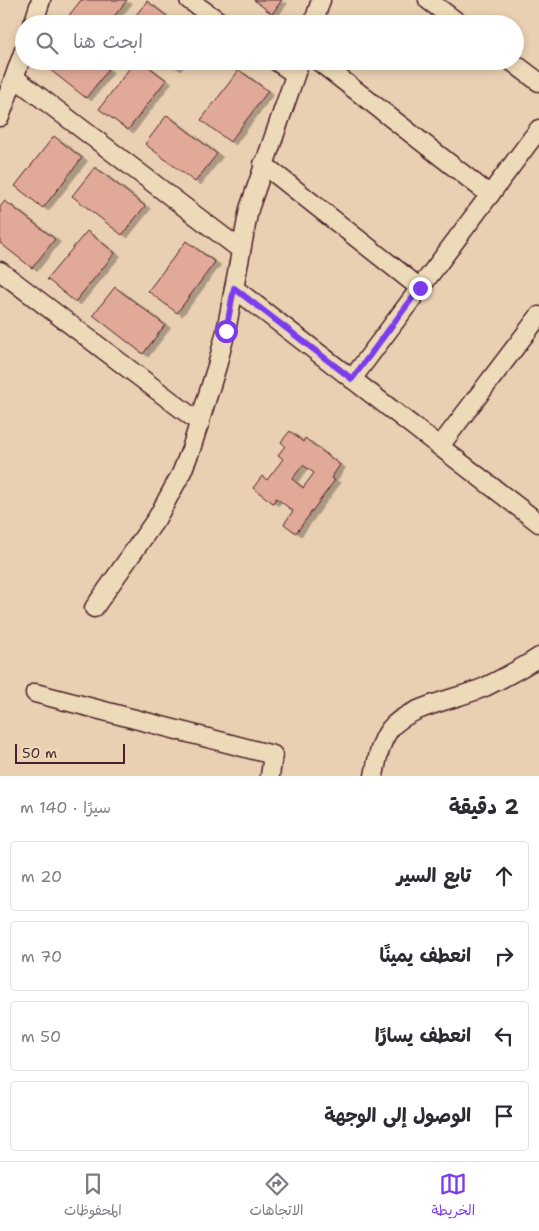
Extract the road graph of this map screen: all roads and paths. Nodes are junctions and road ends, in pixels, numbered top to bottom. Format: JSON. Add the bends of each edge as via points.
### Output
{"nodes":[{"id":1,"x":41,"y":0,"type":"edge"},
{"id":2,"x":189,"y":0,"type":"edge"},
{"id":3,"x":321,"y":0,"type":"edge"},
{"id":4,"x":428,"y":0,"type":"edge"},
{"id":5,"x":36,"y":15,"type":"edge"},
{"id":6,"x":210,"y":15,"type":"edge"},
{"id":7,"x":316,"y":15,"type":"edge"},
{"id":8,"x":448,"y":15,"type":"edge"},
{"id":9,"x":17,"y":70,"type":"edge"},
{"id":10,"x":297,"y":70,"type":"edge"},
{"id":11,"x":330,"y":70,"type":"edge"},
{"id":12,"x":523,"y":70,"type":"edge"},
{"id":13,"x":14,"y":78,"type":"junction"},
{"id":14,"x":539,"y":82,"type":"edge"},
{"id":15,"x":0,"y":118,"type":"edge"},
{"id":16,"x":539,"y":129,"type":"edge"},
{"id":17,"x":263,"y":164,"type":"junction"},
{"id":18,"x":490,"y":195,"type":"junction"},
{"id":19,"x":241,"y":250,"type":"junction"},
{"id":20,"x":0,"y":271,"type":"edge"},
{"id":21,"x":234,"y":288,"type":"junction"},
{"id":22,"x":420,"y":288,"type":"junction"},
{"id":23,"x":539,"y":316,"type":"edge"},
{"id":24,"x":352,"y":379,"type":"junction"},
{"id":25,"x":200,"y":423,"type":"junction"},
{"id":26,"x":440,"y":446,"type":"junction"},
{"id":27,"x":536,"y":516,"type":"edge"},
{"id":28,"x":94,"y":608,"type":"dead end"},
{"id":29,"x":539,"y":657,"type":"edge"},
{"id":30,"x":35,"y":693,"type":"dead end"},
{"id":31,"x":270,"y":776,"type":"edge"},
{"id":32,"x":374,"y":776,"type":"edge"}],
"edges":[{"from":1,"to":5,"type":"street"},
{"from":2,"to":6,"type":"street"},
{"from":3,"to":7,"type":"street"},
{"from":4,"to":8,"type":"street"},
{"from":9,"to":13,"type":"street"},
{"from":10,"to":17,"type":"street"},
{"from":11,"to":18,"type":"street"},
{"from":12,"to":14,"type":"street"},
{"from":13,"to":15,"type":"street"},
{"from":13,"to":19,"type":"street"},
{"from":16,"to":18,"type":"street"},
{"from":17,"to":19,"type":"street","via":[[248,209]]},
{"from":17,"to":22,"type":"street"},
{"from":18,"to":22,"type":"street"},
{"from":19,"to":21,"type":"street"},
{"from":20,"to":25,"type":"street"},
{"from":21,"to":24,"type":"street"},
{"from":21,"to":25,"type":"street","via":[[226,331]]},
{"from":22,"to":24,"type":"street"},
{"from":23,"to":26,"type":"street"},
{"from":24,"to":26,"type":"street"},
{"from":25,"to":28,"type":"street","via":[[169,496]]},
{"from":26,"to":27,"type":"street"},
{"from":29,"to":32,"type":"street","via":[[485,687],[400,720],[385,736]]},
{"from":30,"to":31,"type":"street","via":[[273,755]]}]}
